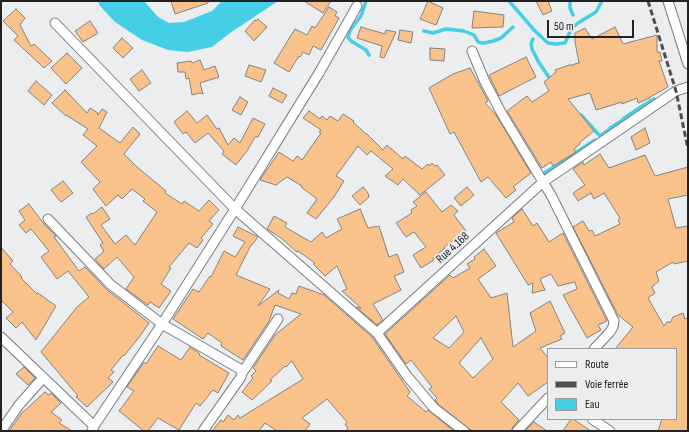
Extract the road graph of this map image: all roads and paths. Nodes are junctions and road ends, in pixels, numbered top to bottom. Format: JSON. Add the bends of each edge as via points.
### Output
{"nodes":[{"id":1,"x":668,"y":1,"type":"edge"},
{"id":2,"x":357,"y":6,"type":"dead end"},
{"id":3,"x":55,"y":23,"type":"dead end"},
{"id":4,"x":472,"y":51,"type":"dead end"},
{"id":5,"x":688,"y":64,"type":"edge"},
{"id":6,"x":688,"y":87,"type":"edge"},
{"id":7,"x":543,"y":182,"type":"junction"},
{"id":8,"x":235,"y":209,"type":"junction"},
{"id":9,"x":48,"y":219,"type":"dead end"},
{"id":10,"x":278,"y":319,"type":"dead end"},
{"id":11,"x":162,"y":324,"type":"junction"},
{"id":12,"x":377,"y":333,"type":"junction"},
{"id":13,"x":1,"y":336,"type":"edge"},
{"id":14,"x":595,"y":348,"type":"edge"},
{"id":15,"x":242,"y":373,"type":"junction"},
{"id":16,"x":43,"y":378,"type":"junction"},
{"id":17,"x":547,"y":399,"type":"edge"},
{"id":18,"x":594,"y":420,"type":"edge"},
{"id":19,"x":93,"y":429,"type":"edge"},
{"id":20,"x":1,"y":431,"type":"edge"},
{"id":21,"x":203,"y":431,"type":"edge"},
{"id":22,"x":464,"y":431,"type":"edge"},
{"id":23,"x":517,"y":431,"type":"edge"},
{"id":24,"x":610,"y":431,"type":"edge"}],
"edges":[{"from":1,"to":5,"type":"street"},
{"from":2,"to":8,"type":"street"},
{"from":3,"to":8,"type":"street"},
{"from":4,"to":7,"type":"street","via":[[502,114]]},
{"from":6,"to":7,"type":"street","name":"Rue 4.168","via":[[676,91]]},
{"from":7,"to":12,"type":"street","name":"Rue 4.168"},
{"from":7,"to":14,"type":"street","via":[[614,321],[614,327]]},
{"from":8,"to":11,"type":"street"},
{"from":8,"to":12,"type":"street"},
{"from":9,"to":11,"type":"street","via":[[110,284]]},
{"from":10,"to":15,"type":"street"},
{"from":11,"to":15,"type":"street","via":[[240,369]]},
{"from":11,"to":19,"type":"street"},
{"from":12,"to":22,"type":"street","via":[[407,376],[434,408]]},
{"from":13,"to":16,"type":"street"},
{"from":15,"to":21,"type":"street"},
{"from":16,"to":19,"type":"street"},
{"from":16,"to":20,"type":"street","via":[[19,405]]},
{"from":17,"to":23,"type":"street"},
{"from":18,"to":24,"type":"street"}]}
